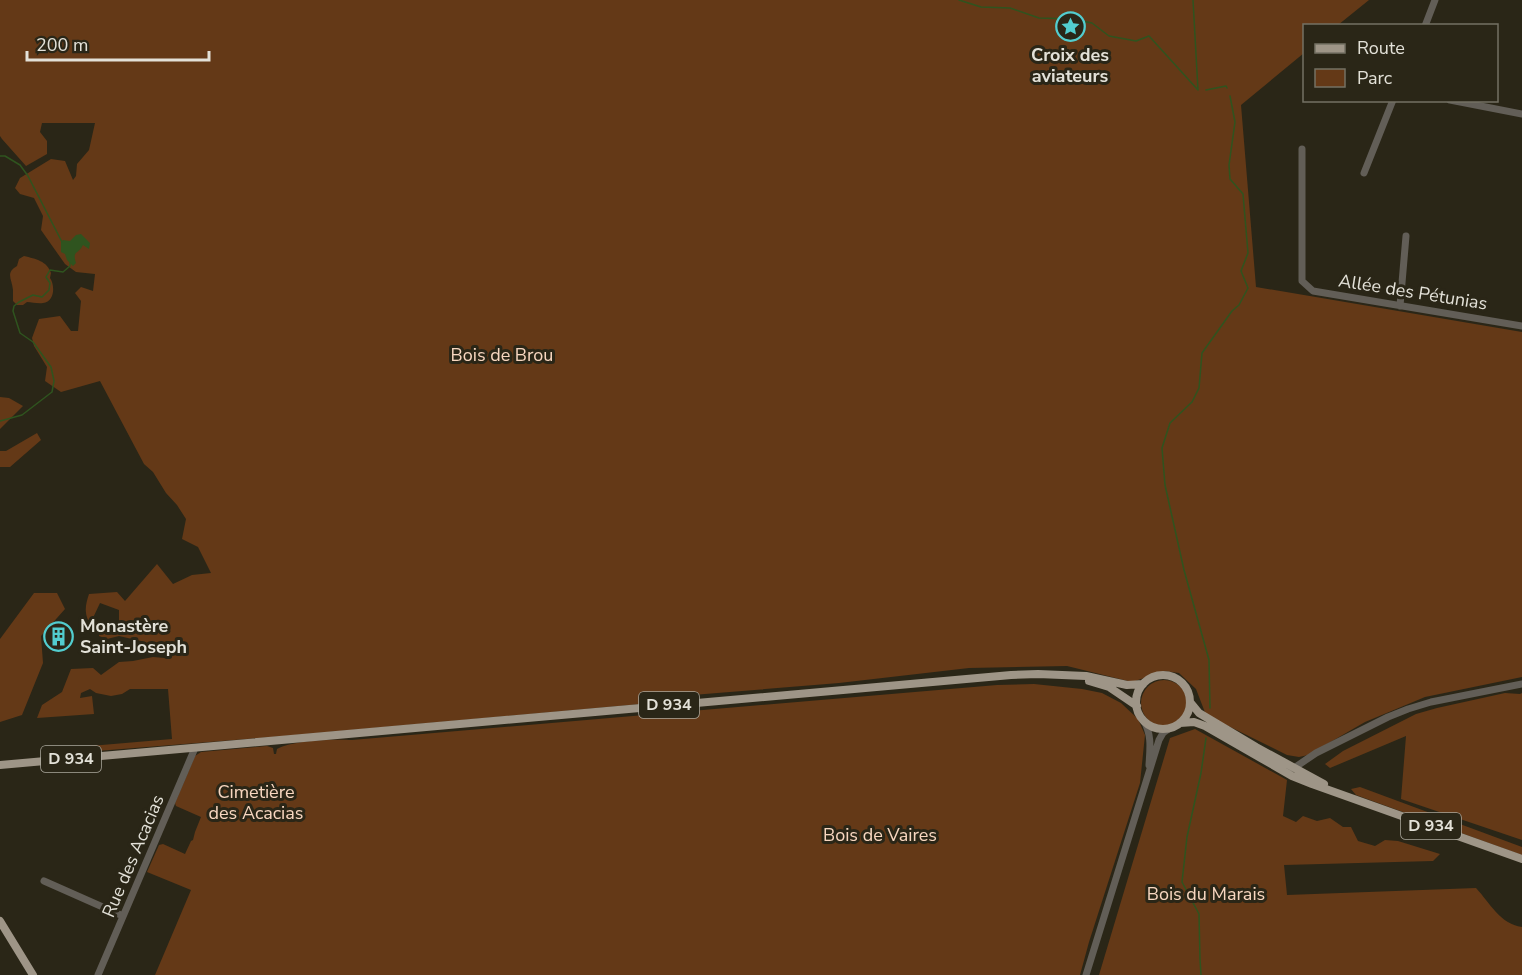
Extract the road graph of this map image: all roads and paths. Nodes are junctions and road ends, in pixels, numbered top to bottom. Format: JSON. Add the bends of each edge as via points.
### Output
{"nodes":[{"id":1,"x":1436,"y":0,"type":"edge"},
{"id":2,"x":1426,"y":24,"type":"edge"},
{"id":3,"x":1392,"y":102,"type":"edge"},
{"id":4,"x":1460,"y":102,"type":"edge"},
{"id":5,"x":1522,"y":114,"type":"edge"},
{"id":6,"x":1302,"y":149,"type":"dead end"},
{"id":7,"x":1364,"y":173,"type":"dead end"},
{"id":8,"x":1406,"y":236,"type":"dead end"},
{"id":9,"x":1400,"y":306,"type":"junction"},
{"id":10,"x":1522,"y":326,"type":"edge"},
{"id":11,"x":1063,"y":674,"type":"junction"},
{"id":12,"x":1143,"y":684,"type":"junction"},
{"id":13,"x":1522,"y":684,"type":"edge"},
{"id":14,"x":1190,"y":702,"type":"junction"},
{"id":15,"x":1137,"y":706,"type":"junction"},
{"id":16,"x":1144,"y":721,"type":"junction"},
{"id":17,"x":1180,"y":723,"type":"junction"},
{"id":18,"x":1170,"y":728,"type":"junction"},
{"id":19,"x":195,"y":748,"type":"junction"},
{"id":20,"x":1249,"y":752,"type":"junction"},
{"id":21,"x":0,"y":765,"type":"edge"},
{"id":22,"x":1294,"y":768,"type":"junction"},
{"id":23,"x":1148,"y":777,"type":"junction"},
{"id":24,"x":1340,"y":794,"type":"junction"},
{"id":25,"x":1522,"y":859,"type":"edge"},
{"id":26,"x":44,"y":881,"type":"dead end"},
{"id":27,"x":123,"y":916,"type":"junction"},
{"id":28,"x":0,"y":921,"type":"edge"},
{"id":29,"x":33,"y":975,"type":"edge"},
{"id":30,"x":98,"y":975,"type":"edge"},
{"id":31,"x":1086,"y":975,"type":"edge"}],
"edges":[{"from":1,"to":2,"type":"street"},
{"from":3,"to":7,"type":"street"},
{"from":4,"to":5,"type":"street"},
{"from":6,"to":9,"type":"street","name":"Allée des Pétunias","via":[[1302,281],[1313,291]]},
{"from":8,"to":9,"type":"street"},
{"from":9,"to":10,"type":"street","name":"Allée des Pétunias"},
{"from":11,"to":12,"type":"main road","number":"D 934"},
{"from":11,"to":15,"type":"main road","number":"D 934","via":[[1109,687]]},
{"from":11,"to":19,"type":"main road","number":"D 934","via":[[1011,675]]},
{"from":12,"to":14,"type":"main road","via":[[1153,677],[1171,676],[1185,687]]},
{"from":12,"to":15,"type":"main road"},
{"from":13,"to":22,"type":"street","via":[[1408,709],[1316,753]]},
{"from":14,"to":17,"type":"main road"},
{"from":14,"to":22,"type":"main road","number":"D 934","via":[[1199,713]]},
{"from":15,"to":16,"type":"main road"},
{"from":16,"to":18,"type":"main road","via":[[1161,729]]},
{"from":16,"to":23,"type":"street","via":[[1150,738]]},
{"from":17,"to":18,"type":"main road"},
{"from":17,"to":20,"type":"main road","number":"D 934","via":[[1205,726]]},
{"from":18,"to":23,"type":"street","via":[[1163,733]]},
{"from":19,"to":21,"type":"main road","number":"D 934"},
{"from":19,"to":27,"type":"street","name":"Rue des Acacias"},
{"from":20,"to":22,"type":"street"},
{"from":20,"to":24,"type":"main road","number":"D 934","via":[[1292,776]]},
{"from":22,"to":24,"type":"main road","number":"D 934"},
{"from":23,"to":31,"type":"street"},
{"from":24,"to":25,"type":"main road","number":"D 934"},
{"from":26,"to":27,"type":"street"},
{"from":27,"to":30,"type":"street","name":"Rue des Acacias"},
{"from":28,"to":29,"type":"main road"}]}
